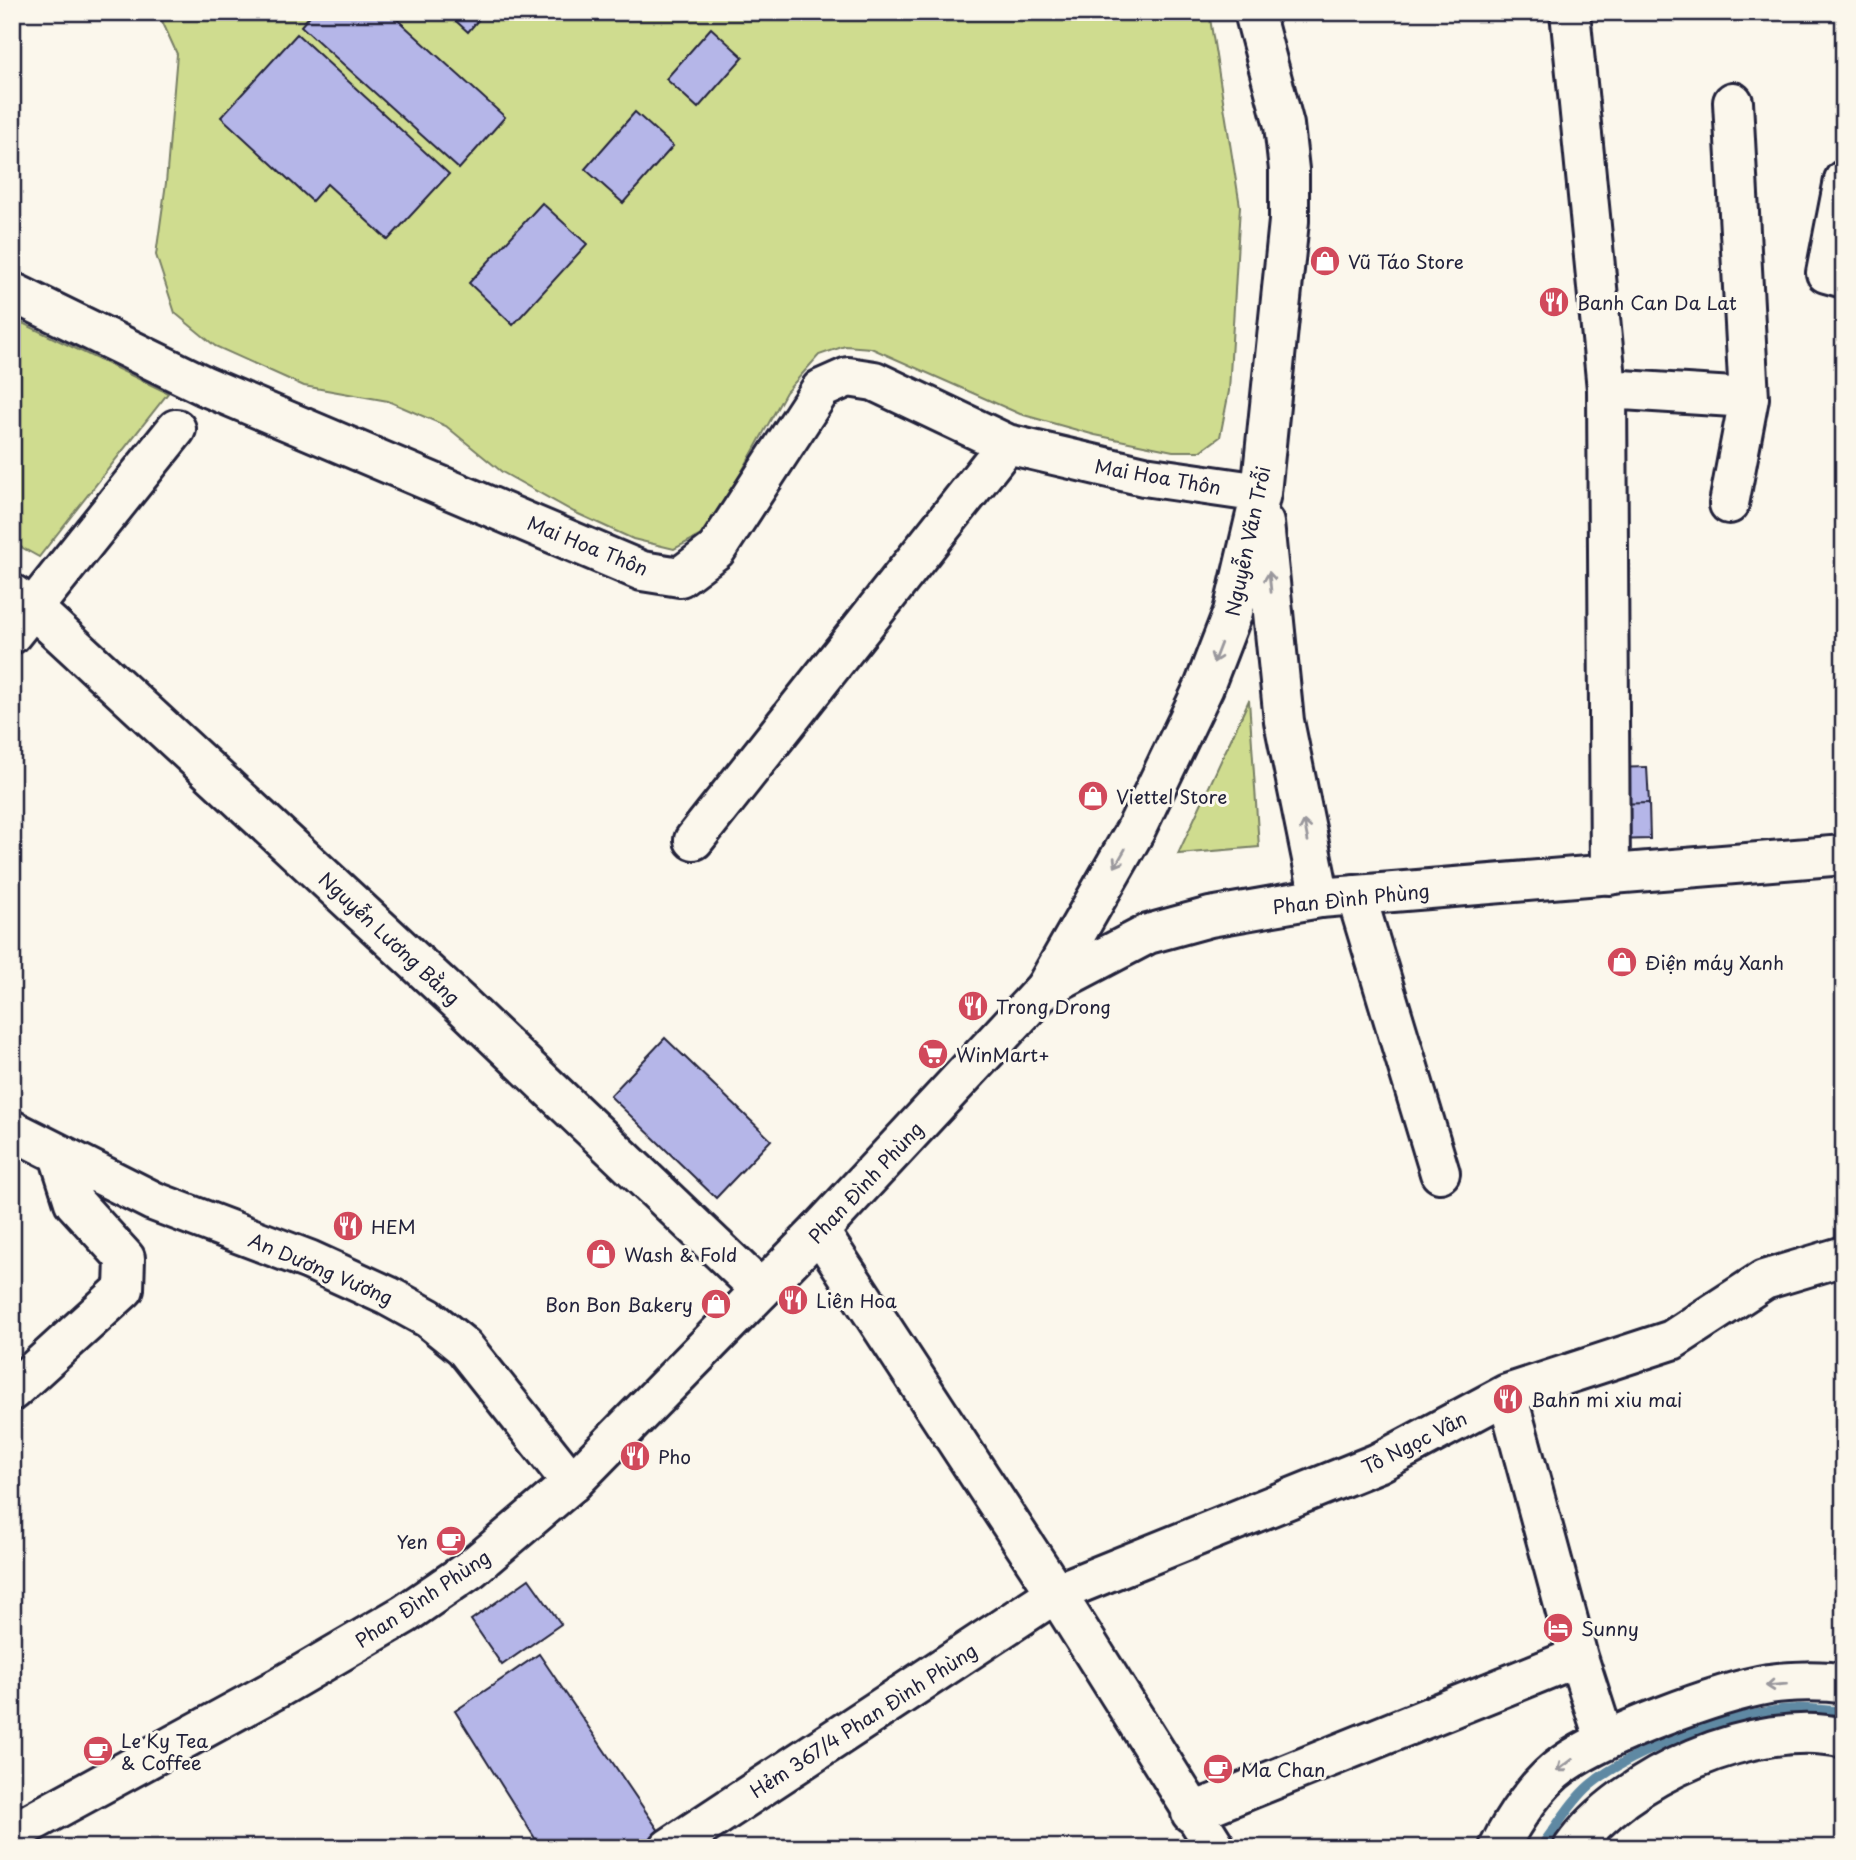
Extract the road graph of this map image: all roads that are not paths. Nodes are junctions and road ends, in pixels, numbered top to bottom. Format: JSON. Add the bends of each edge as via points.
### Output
{"nodes":[{"id":1,"x":1254,"y":12,"type":"edge"},
{"id":2,"x":1570,"y":12,"type":"edge"},
{"id":3,"x":1733,"y":102,"type":"dead end"},
{"id":4,"x":1844,"y":180,"type":"edge"},
{"id":5,"x":1844,"y":278,"type":"edge"},
{"id":6,"x":12,"y":292,"type":"edge"},
{"id":7,"x":1607,"y":389,"type":"junction"},
{"id":8,"x":1749,"y":398,"type":"junction"},
{"id":9,"x":176,"y":429,"type":"dead end"},
{"id":10,"x":1007,"y":444,"type":"junction"},
{"id":11,"x":1261,"y":493,"type":"junction"},
{"id":12,"x":1729,"y":504,"type":"dead end"},
{"id":13,"x":20,"y":612,"type":"edge"},
{"id":14,"x":694,"y":840,"type":"dead end"},
{"id":15,"x":1844,"y":855,"type":"edge"},
{"id":16,"x":1610,"y":875,"type":"junction"},
{"id":17,"x":1338,"y":897,"type":"junction"},
{"id":18,"x":1045,"y":988,"type":"junction"},
{"id":19,"x":16,"y":1139,"type":"edge"},
{"id":20,"x":59,"y":1155,"type":"junction"},
{"id":21,"x":1440,"y":1173,"type":"dead end"},
{"id":22,"x":819,"y":1231,"type":"junction"},
{"id":23,"x":1844,"y":1256,"type":"edge"},
{"id":24,"x":761,"y":1290,"type":"junction"},
{"id":25,"x":12,"y":1391,"type":"edge"},
{"id":26,"x":1507,"y":1394,"type":"junction"},
{"id":27,"x":572,"y":1483,"type":"junction"},
{"id":28,"x":1056,"y":1593,"type":"junction"},
{"id":29,"x":1578,"y":1657,"type":"junction"},
{"id":30,"x":1844,"y":1684,"type":"edge"},
{"id":31,"x":1844,"y":1738,"type":"edge"},
{"id":32,"x":1605,"y":1741,"type":"junction"},
{"id":33,"x":1191,"y":1813,"type":"junction"},
{"id":34,"x":12,"y":1833,"type":"edge"},
{"id":35,"x":669,"y":1848,"type":"edge"},
{"id":36,"x":1216,"y":1848,"type":"edge"},
{"id":37,"x":1499,"y":1848,"type":"edge"},
{"id":38,"x":1573,"y":1848,"type":"edge"}],
"edges":[{"from":1,"to":11,"type":"street","name":"Nguyễn Văn Trỗi","via":[[1284,125],[1289,170],[1289,221]]},
{"from":2,"to":7,"type":"street"},
{"from":3,"to":8,"type":"street"},
{"from":4,"to":5,"type":"street","via":[[1826,273]]},
{"from":6,"to":10,"type":"street","name":"Mai Hoa Thôn","via":[[205,386],[642,571],[680,577],[716,550],[821,389],[848,377],[874,381]]},
{"from":7,"to":8,"type":"street"},
{"from":7,"to":16,"type":"street"},
{"from":8,"to":12,"type":"street"},
{"from":9,"to":13,"type":"street"},
{"from":10,"to":11,"type":"street","name":"Mai Hoa Thôn","via":[[1144,476]]},
{"from":10,"to":14,"type":"street"},
{"from":17,"to":11,"type":"street","one_way":true,"via":[[1284,722]]},
{"from":11,"to":18,"type":"street","name":"Nguyễn Văn Trỗi","one_way":true,"via":[[1233,612],[1204,687],[1136,831]]},
{"from":13,"to":24,"type":"street","name":"Nguyễn Lương Bằng","via":[[420,965]]},
{"from":15,"to":16,"type":"street","name":"Phan Đình Phùng"},
{"from":16,"to":17,"type":"street","name":"Phan Đình Phùng"},
{"from":17,"to":18,"type":"street","name":"Phan Đình Phùng","via":[[1210,917],[1148,934]]},
{"from":17,"to":21,"type":"street"},
{"from":18,"to":22,"type":"street","name":"Phan Đình Phùng"},
{"from":19,"to":20,"type":"street","name":"An Dương Vương"},
{"from":20,"to":25,"type":"street","via":[[74,1202],[125,1258],[124,1289]]},
{"from":20,"to":27,"type":"street","name":"An Dương Vương","via":[[153,1200],[309,1260],[428,1318],[464,1347]]},
{"from":22,"to":24,"type":"street","name":"Phan Đình Phùng"},
{"from":22,"to":28,"type":"street"},
{"from":23,"to":26,"type":"street","name":"Tô Ngọc Vân","via":[[1764,1280],[1672,1340]]},
{"from":24,"to":27,"type":"street","name":"Phan Đình Phùng"},
{"from":26,"to":28,"type":"street","name":"Tô Ngọc Vân","via":[[1378,1463]]},
{"from":26,"to":29,"type":"street"},
{"from":27,"to":34,"type":"street","name":"Phan Đình Phùng","via":[[472,1568],[405,1614]]},
{"from":28,"to":33,"type":"street"},
{"from":28,"to":35,"type":"street","name":"Hẻm 367/4 Phan Đình Phùng"},
{"from":29,"to":32,"type":"street"},
{"from":29,"to":33,"type":"street"},
{"from":30,"to":32,"type":"street","one_way":true,"via":[[1769,1684],[1692,1707]]},
{"from":31,"to":38,"type":"street","via":[[1778,1735],[1704,1755],[1650,1778],[1590,1824]]},
{"from":32,"to":37,"type":"street","one_way":true,"via":[[1563,1765],[1536,1793]]},
{"from":33,"to":36,"type":"street"}]}
